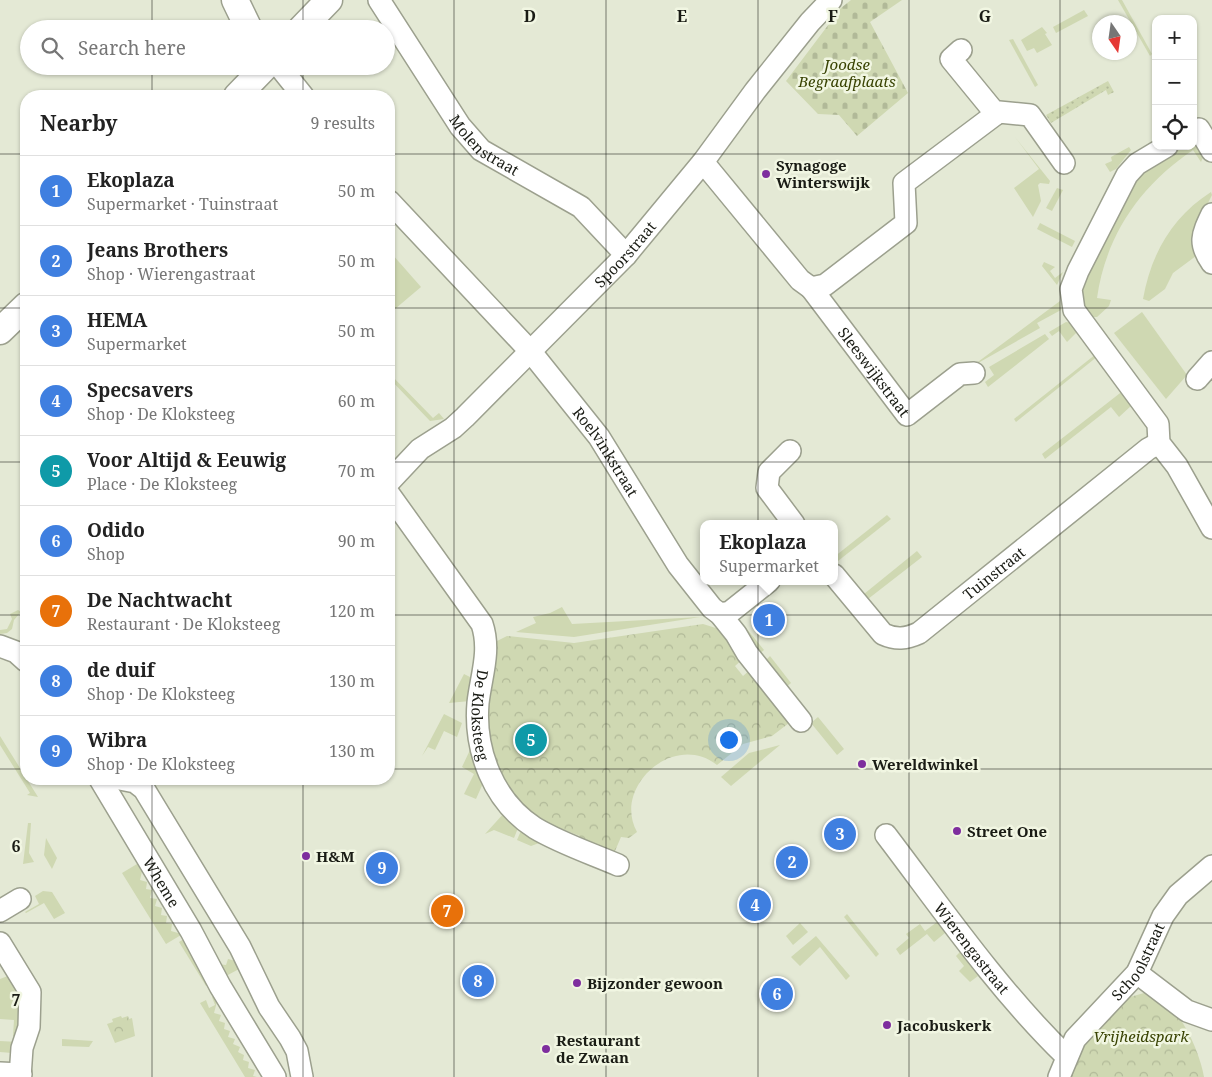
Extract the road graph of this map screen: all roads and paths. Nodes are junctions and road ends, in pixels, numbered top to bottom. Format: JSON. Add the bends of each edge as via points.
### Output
{"nodes":[{"id":1,"x":235,"y":0,"type":"edge"},
{"id":2,"x":329,"y":0,"type":"edge"},
{"id":3,"x":379,"y":0,"type":"edge"},
{"id":4,"x":831,"y":0,"type":"edge"},
{"id":5,"x":245,"y":20,"type":"edge"},
{"id":6,"x":310,"y":20,"type":"edge"},
{"id":7,"x":392,"y":20,"type":"edge"},
{"id":8,"x":395,"y":25,"type":"edge"},
{"id":9,"x":961,"y":50,"type":"dead end"},
{"id":10,"x":257,"y":75,"type":"edge"},
{"id":11,"x":286,"y":75,"type":"edge"},
{"id":12,"x":243,"y":90,"type":"edge"},
{"id":13,"x":298,"y":90,"type":"edge"},
{"id":14,"x":996,"y":114,"type":"junction"},
{"id":15,"x":1201,"y":127,"type":"edge"},
{"id":16,"x":1160,"y":150,"type":"edge"},
{"id":17,"x":1212,"y":151,"type":"edge"},
{"id":18,"x":703,"y":162,"type":"junction"},
{"id":19,"x":1064,"y":164,"type":"dead end"},
{"id":20,"x":395,"y":207,"type":"edge"},
{"id":21,"x":1212,"y":214,"type":"edge"},
{"id":22,"x":626,"y":255,"type":"junction"},
{"id":23,"x":1212,"y":263,"type":"edge"},
{"id":24,"x":811,"y":288,"type":"junction"},
{"id":25,"x":20,"y":312,"type":"edge"},
{"id":26,"x":0,"y":331,"type":"edge"},
{"id":27,"x":531,"y":352,"type":"junction"},
{"id":28,"x":1212,"y":362,"type":"edge"},
{"id":29,"x":974,"y":374,"type":"dead end"},
{"id":30,"x":1197,"y":379,"type":"dead end"},
{"id":31,"x":1159,"y":443,"type":"junction"},
{"id":32,"x":790,"y":451,"type":"dead end"},
{"id":33,"x":395,"y":476,"type":"edge"},
{"id":34,"x":395,"y":502,"type":"edge"},
{"id":35,"x":791,"y":520,"type":"edge"},
{"id":36,"x":1212,"y":528,"type":"edge"},
{"id":37,"x":838,"y":580,"type":"edge"},
{"id":38,"x":764,"y":585,"type":"edge"},
{"id":39,"x":720,"y":614,"type":"junction"},
{"id":40,"x":5,"y":647,"type":"edge"},
{"id":41,"x":20,"y":657,"type":"edge"},
{"id":42,"x":801,"y":721,"type":"dead end"},
{"id":43,"x":104,"y":785,"type":"edge"},
{"id":44,"x":139,"y":785,"type":"edge"},
{"id":45,"x":886,"y":835,"type":"dead end"},
{"id":46,"x":618,"y":865,"type":"dead end"},
{"id":47,"x":1212,"y":866,"type":"edge"},
{"id":48,"x":20,"y":900,"type":"dead end"},
{"id":49,"x":0,"y":911,"type":"edge"},
{"id":50,"x":0,"y":943,"type":"edge"},
{"id":51,"x":250,"y":970,"type":"junction"},
{"id":52,"x":1137,"y":973,"type":"junction"},
{"id":53,"x":220,"y":986,"type":"junction"},
{"id":54,"x":1212,"y":1020,"type":"edge"},
{"id":55,"x":1066,"y":1056,"type":"junction"},
{"id":56,"x":14,"y":1075,"type":"edge"},
{"id":57,"x":275,"y":1077,"type":"edge"},
{"id":58,"x":302,"y":1077,"type":"edge"},
{"id":59,"x":1059,"y":1077,"type":"edge"}],
"edges":[{"from":1,"to":5,"type":"street"},
{"from":2,"to":6,"type":"street"},
{"from":3,"to":7,"type":"street","name":"Molenstraat"},
{"from":4,"to":18,"type":"street","name":"Spoorstraat","via":[[755,91]]},
{"from":8,"to":22,"type":"street","name":"Molenstraat","via":[[460,126],[481,150],[582,206]]},
{"from":9,"to":14,"type":"street","via":[[951,59]]},
{"from":10,"to":12,"type":"street"},
{"from":11,"to":13,"type":"street"},
{"from":14,"to":19,"type":"street","via":[[1030,115]]},
{"from":14,"to":24,"type":"street","via":[[904,183],[906,223],[825,285]]},
{"from":15,"to":17,"type":"street"},
{"from":16,"to":31,"type":"street","via":[[1136,164],[1127,175],[1071,289],[1074,310],[1158,424]]},
{"from":18,"to":22,"type":"street","name":"Spoorstraat"},
{"from":18,"to":24,"type":"street","name":"Sleeswijkstraat","via":[[800,280]]},
{"from":20,"to":27,"type":"street","name":"Roelvinkstraat"},
{"from":21,"to":23,"type":"street","via":[[1202,240]]},
{"from":22,"to":27,"type":"street","name":"Spoorstraat"},
{"from":24,"to":29,"type":"street","name":"Sleeswijkstraat","via":[[907,415],[960,374]]},
{"from":25,"to":26,"type":"street"},
{"from":27,"to":33,"type":"street","name":"Spoorstraat","via":[[453,428],[420,449]]},
{"from":27,"to":39,"type":"street","name":"Roelvinkstraat","via":[[599,436],[678,565]]},
{"from":28,"to":30,"type":"street"},
{"from":31,"to":36,"type":"street","via":[[1177,466]]},
{"from":31,"to":37,"type":"street","name":"Tuinstraat","via":[[919,633],[908,638],[891,638],[883,634]]},
{"from":32,"to":35,"type":"street","via":[[769,472],[767,488]]},
{"from":34,"to":46,"type":"street","name":"De Kloksteeg","via":[[482,624],[487,638],[479,693],[478,731],[484,762],[499,790],[508,804],[533,827]]},
{"from":38,"to":39,"type":"street","via":[[730,612]]},
{"from":39,"to":42,"type":"street","name":"Roelvinkstraat","via":[[747,654]]},
{"from":40,"to":41,"type":"street"},
{"from":43,"to":53,"type":"street","name":"Wheme","via":[[207,958]]},
{"from":44,"to":51,"type":"street","via":[[240,947]]},
{"from":45,"to":55,"type":"street","name":"Wierengastraat","via":[[992,974],[1038,1030]]},
{"from":47,"to":52,"type":"street","name":"Schoolstraat","via":[[1178,895],[1163,916]]},
{"from":48,"to":49,"type":"street"},
{"from":50,"to":56,"type":"street","via":[[30,992],[29,1027]]},
{"from":51,"to":53,"type":"street"},
{"from":51,"to":58,"type":"street","via":[[297,1051]]},
{"from":52,"to":54,"type":"street","via":[[1187,1011]]},
{"from":52,"to":55,"type":"street","name":"Schoolstraat","via":[[1081,1032]]},
{"from":53,"to":57,"type":"street","name":"Wheme"},
{"from":55,"to":59,"type":"street","name":"Schoolstraat"}]}
